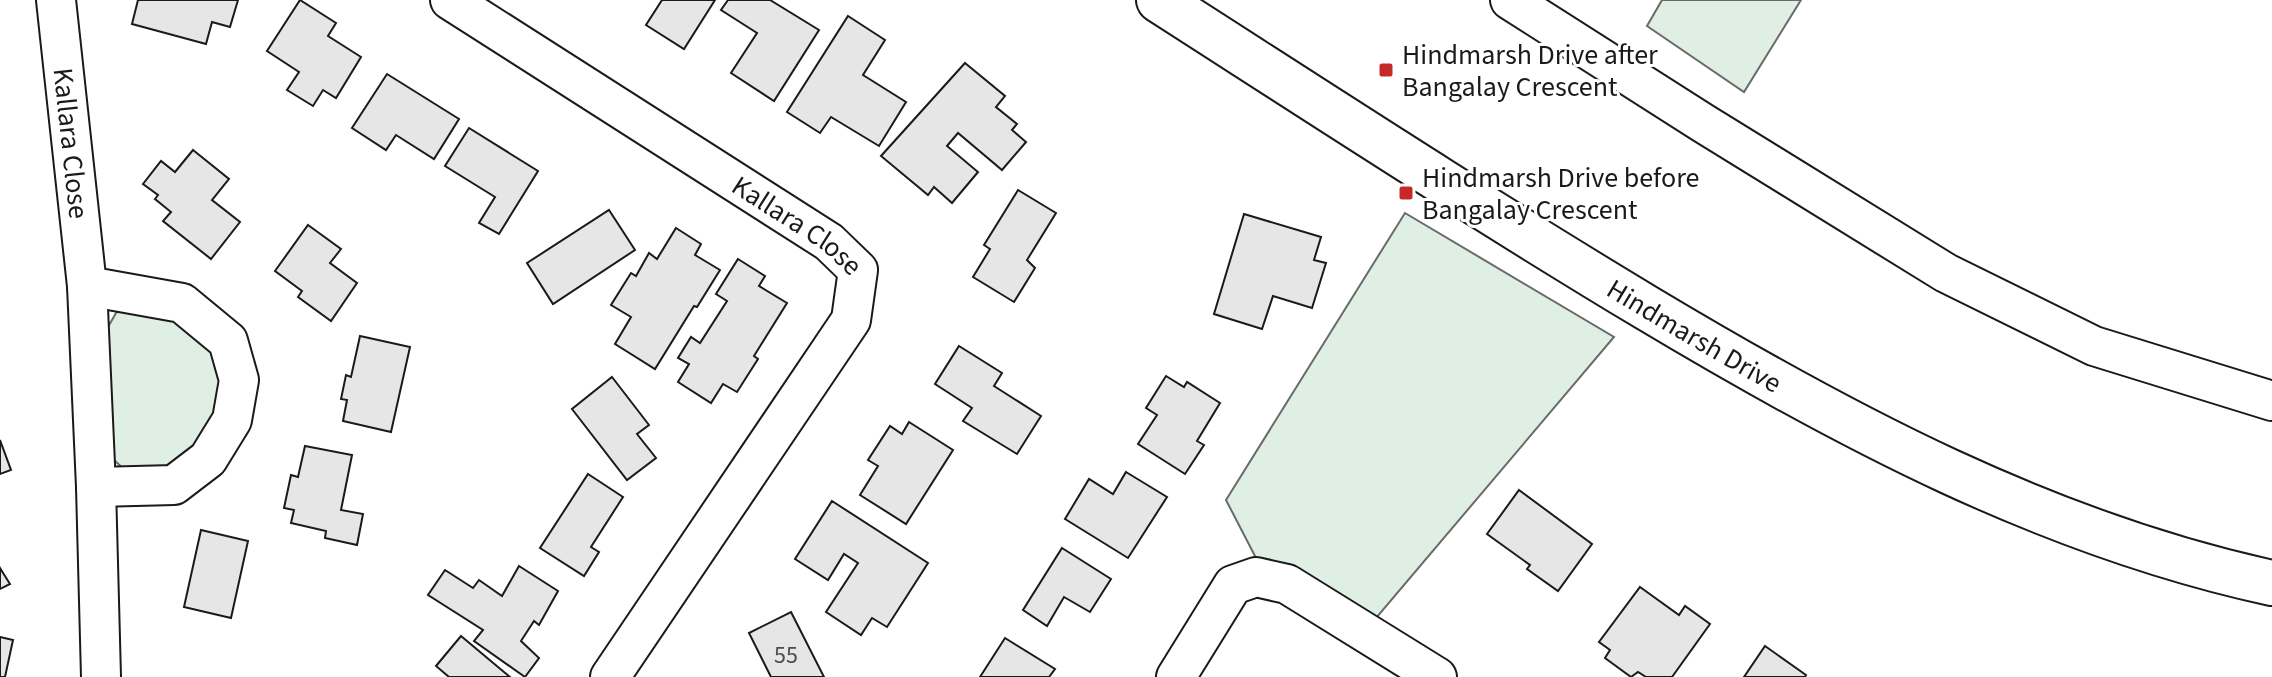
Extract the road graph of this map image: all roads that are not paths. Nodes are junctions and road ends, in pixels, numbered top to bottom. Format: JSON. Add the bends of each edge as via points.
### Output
{"nodes":[{"id":1,"x":56,"y":0,"type":"edge"},
{"id":2,"x":450,"y":0,"type":"edge"},
{"id":3,"x":1159,"y":0,"type":"edge"},
{"id":4,"x":1510,"y":0,"type":"edge"},
{"id":5,"x":87,"y":286,"type":"junction"},
{"id":6,"x":2272,"y":401,"type":"edge"},
{"id":7,"x":96,"y":487,"type":"junction"},
{"id":8,"x":2272,"y":583,"type":"edge"},
{"id":9,"x":101,"y":677,"type":"edge"},
{"id":10,"x":610,"y":677,"type":"edge"},
{"id":11,"x":1176,"y":677,"type":"edge"},
{"id":12,"x":1437,"y":677,"type":"edge"}],
"edges":[{"from":1,"to":5,"type":"street","name":"Kallara Close"},
{"from":2,"to":10,"type":"street","name":"Kallara Close","via":[[829,242],[858,270],[851,320]]},
{"from":3,"to":8,"type":"main road","name":"Hindmarsh Drive","via":[[1529,237],[1767,380],[1905,452],[2052,517],[2203,568]]},
{"from":4,"to":6,"type":"street","via":[[1946,273],[2094,346]]},
{"from":5,"to":7,"type":"street","name":"Kallara Close"},
{"from":5,"to":7,"type":"street","via":[[182,303],[228,341],[239,380],[232,420],[208,459],[174,485]]},
{"from":7,"to":9,"type":"street","name":"Kallara Close"},
{"from":11,"to":12,"type":"street","via":[[1233,585],[1256,577],[1287,584]]}]}
